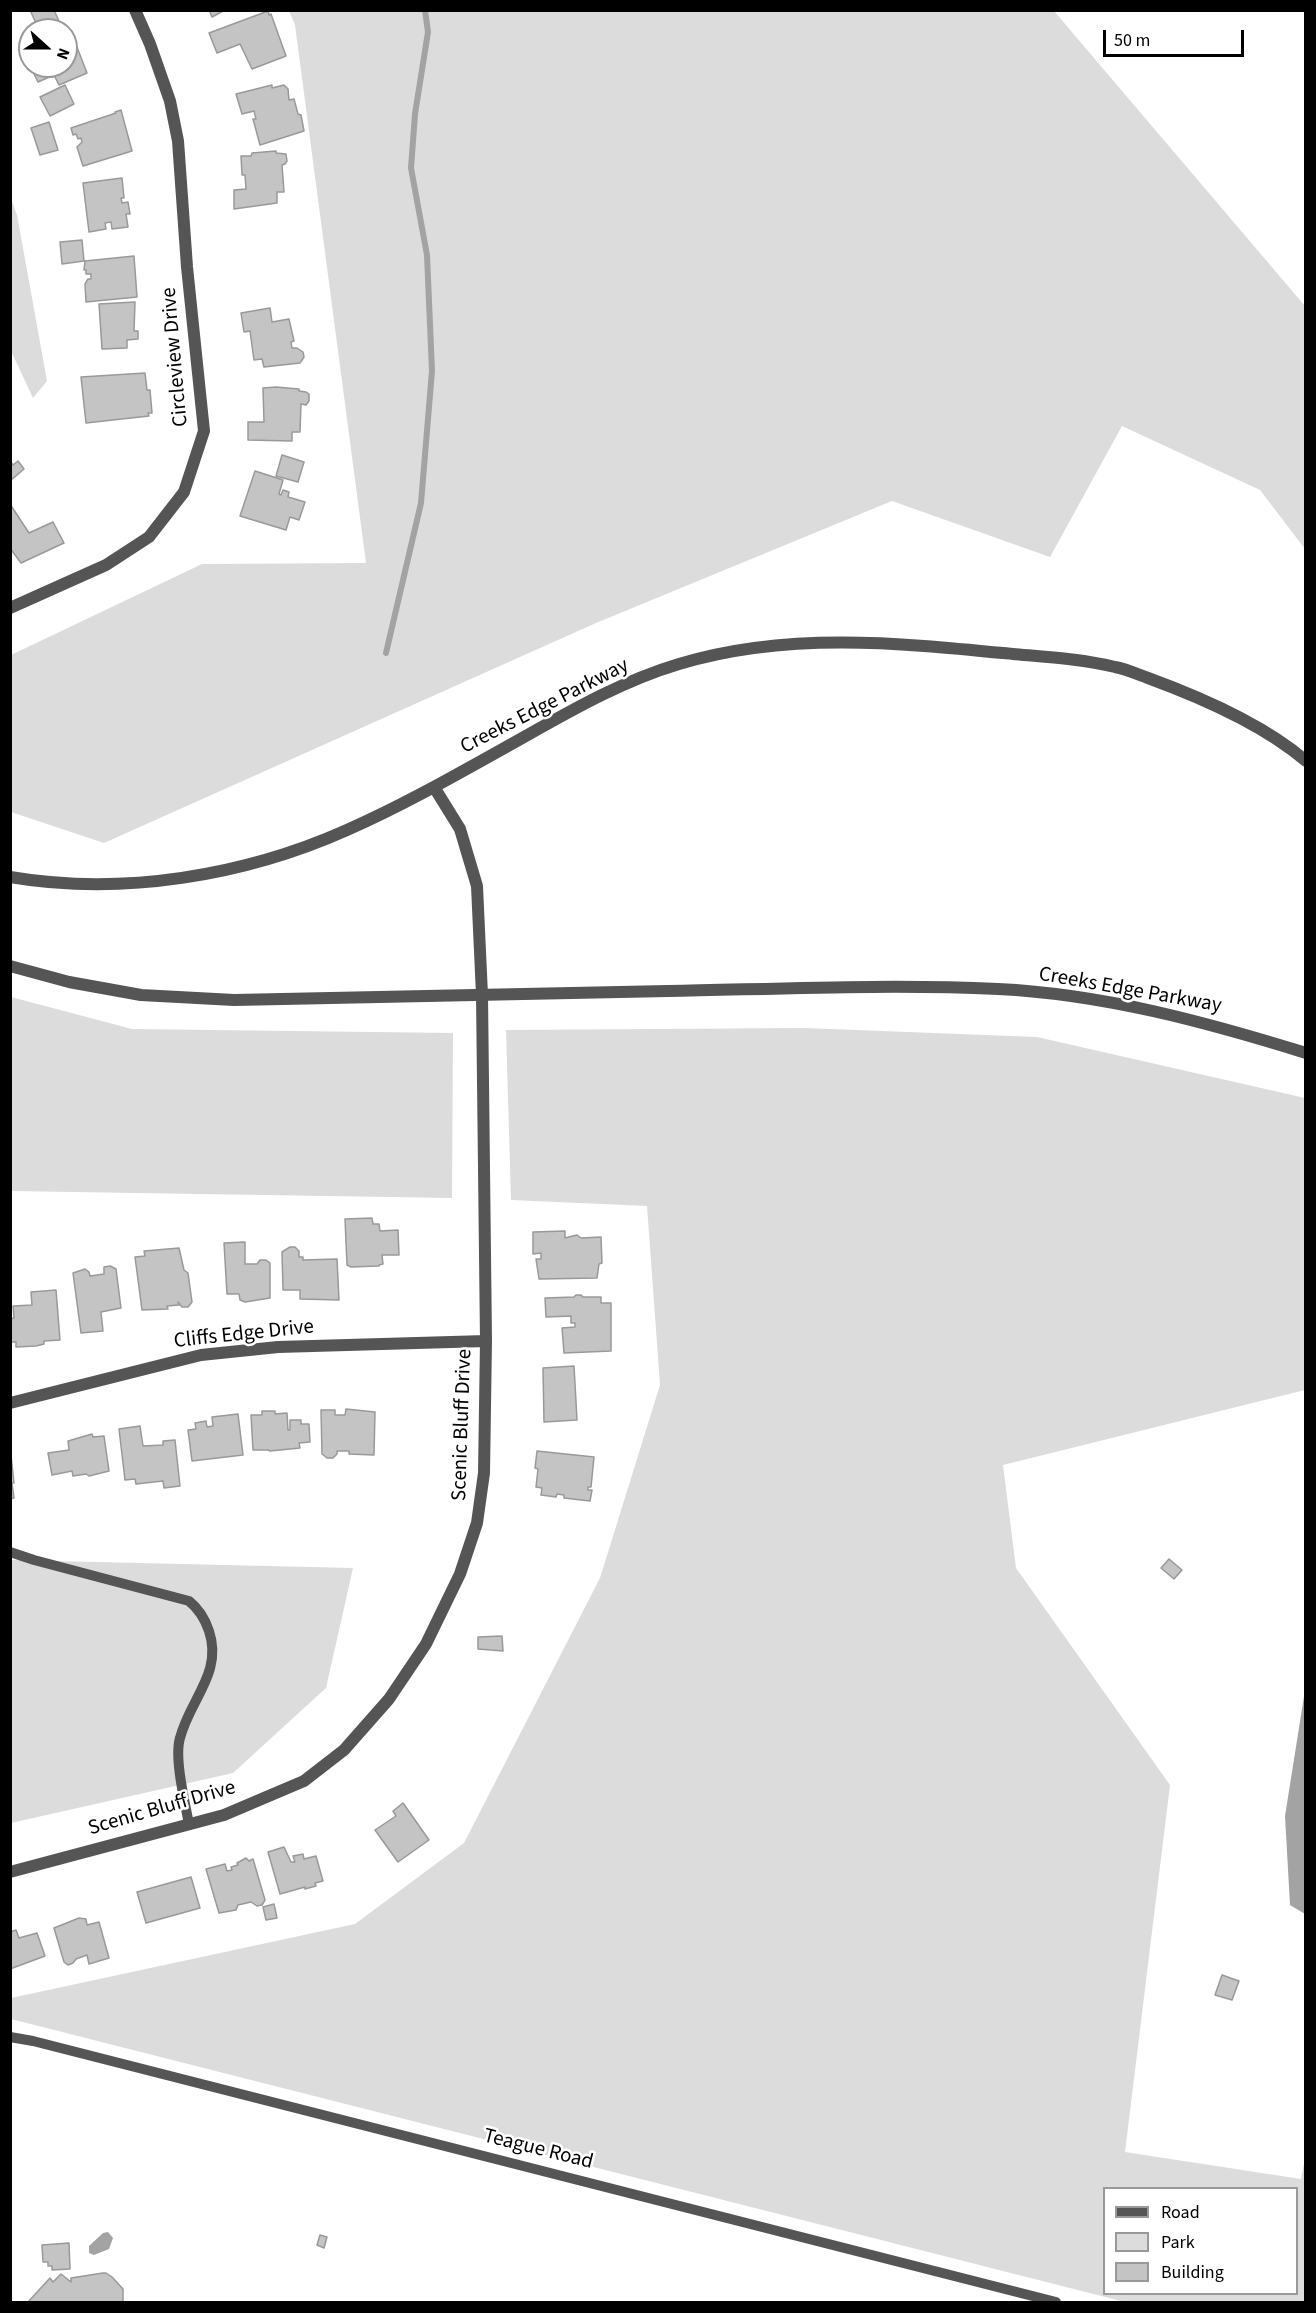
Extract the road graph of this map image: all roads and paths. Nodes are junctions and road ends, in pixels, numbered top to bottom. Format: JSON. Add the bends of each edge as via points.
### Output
{"nodes":[{"id":1,"x":135,"y":10,"type":"edge"},
{"id":2,"x":10,"y":608,"type":"edge"},
{"id":3,"x":1305,"y":761,"type":"edge"},
{"id":4,"x":434,"y":787,"type":"junction"},
{"id":5,"x":10,"y":876,"type":"edge"},
{"id":6,"x":10,"y":966,"type":"edge"},
{"id":7,"x":482,"y":995,"type":"junction"},
{"id":8,"x":1305,"y":1053,"type":"edge"},
{"id":9,"x":486,"y":1341,"type":"junction"},
{"id":10,"x":10,"y":1403,"type":"edge"},
{"id":11,"x":10,"y":1552,"type":"edge"},
{"id":12,"x":189,"y":1824,"type":"junction"},
{"id":13,"x":10,"y":1872,"type":"edge"},
{"id":14,"x":10,"y":2037,"type":"edge"},
{"id":15,"x":1056,"y":2302,"type":"edge"}],
"edges":[{"from":1,"to":2,"type":"street","name":"Circleview Drive","via":[[170,100],[178,141],[204,431],[184,492],[149,537],[106,565]]},
{"from":3,"to":4,"type":"street","name":"Creeks Edge Parkway","via":[[1238,718],[1177,688],[1117,667],[1059,658],[874,642],[808,642],[739,649],[676,664],[609,691]]},
{"from":4,"to":5,"type":"street","name":"Creeks Edge Parkway","via":[[345,831],[212,874],[87,884]]},
{"from":4,"to":7,"type":"street","name":"Scenic Bluff Drive","via":[[460,829],[477,886]]},
{"from":6,"to":7,"type":"street","name":"Creeks Edge Parkway","via":[[141,995],[234,1000]]},
{"from":7,"to":8,"type":"street","name":"Creeks Edge Parkway","via":[[861,987],[1000,989],[1156,1012]]},
{"from":7,"to":9,"type":"street","name":"Scenic Bluff Drive"},
{"from":9,"to":10,"type":"street","name":"Cliffs Edge Drive","via":[[278,1347],[201,1355]]},
{"from":9,"to":12,"type":"street","name":"Scenic Bluff Drive","via":[[484,1473],[477,1523],[460,1574],[426,1644],[389,1699],[344,1750],[304,1781],[224,1815]]},
{"from":11,"to":12,"type":"lane","via":[[189,1601],[197,1607],[214,1646],[212,1666],[179,1739],[181,1786]]},
{"from":12,"to":13,"type":"street","name":"Scenic Bluff Drive"},
{"from":14,"to":15,"type":"lane","name":"Teague Road"}]}
